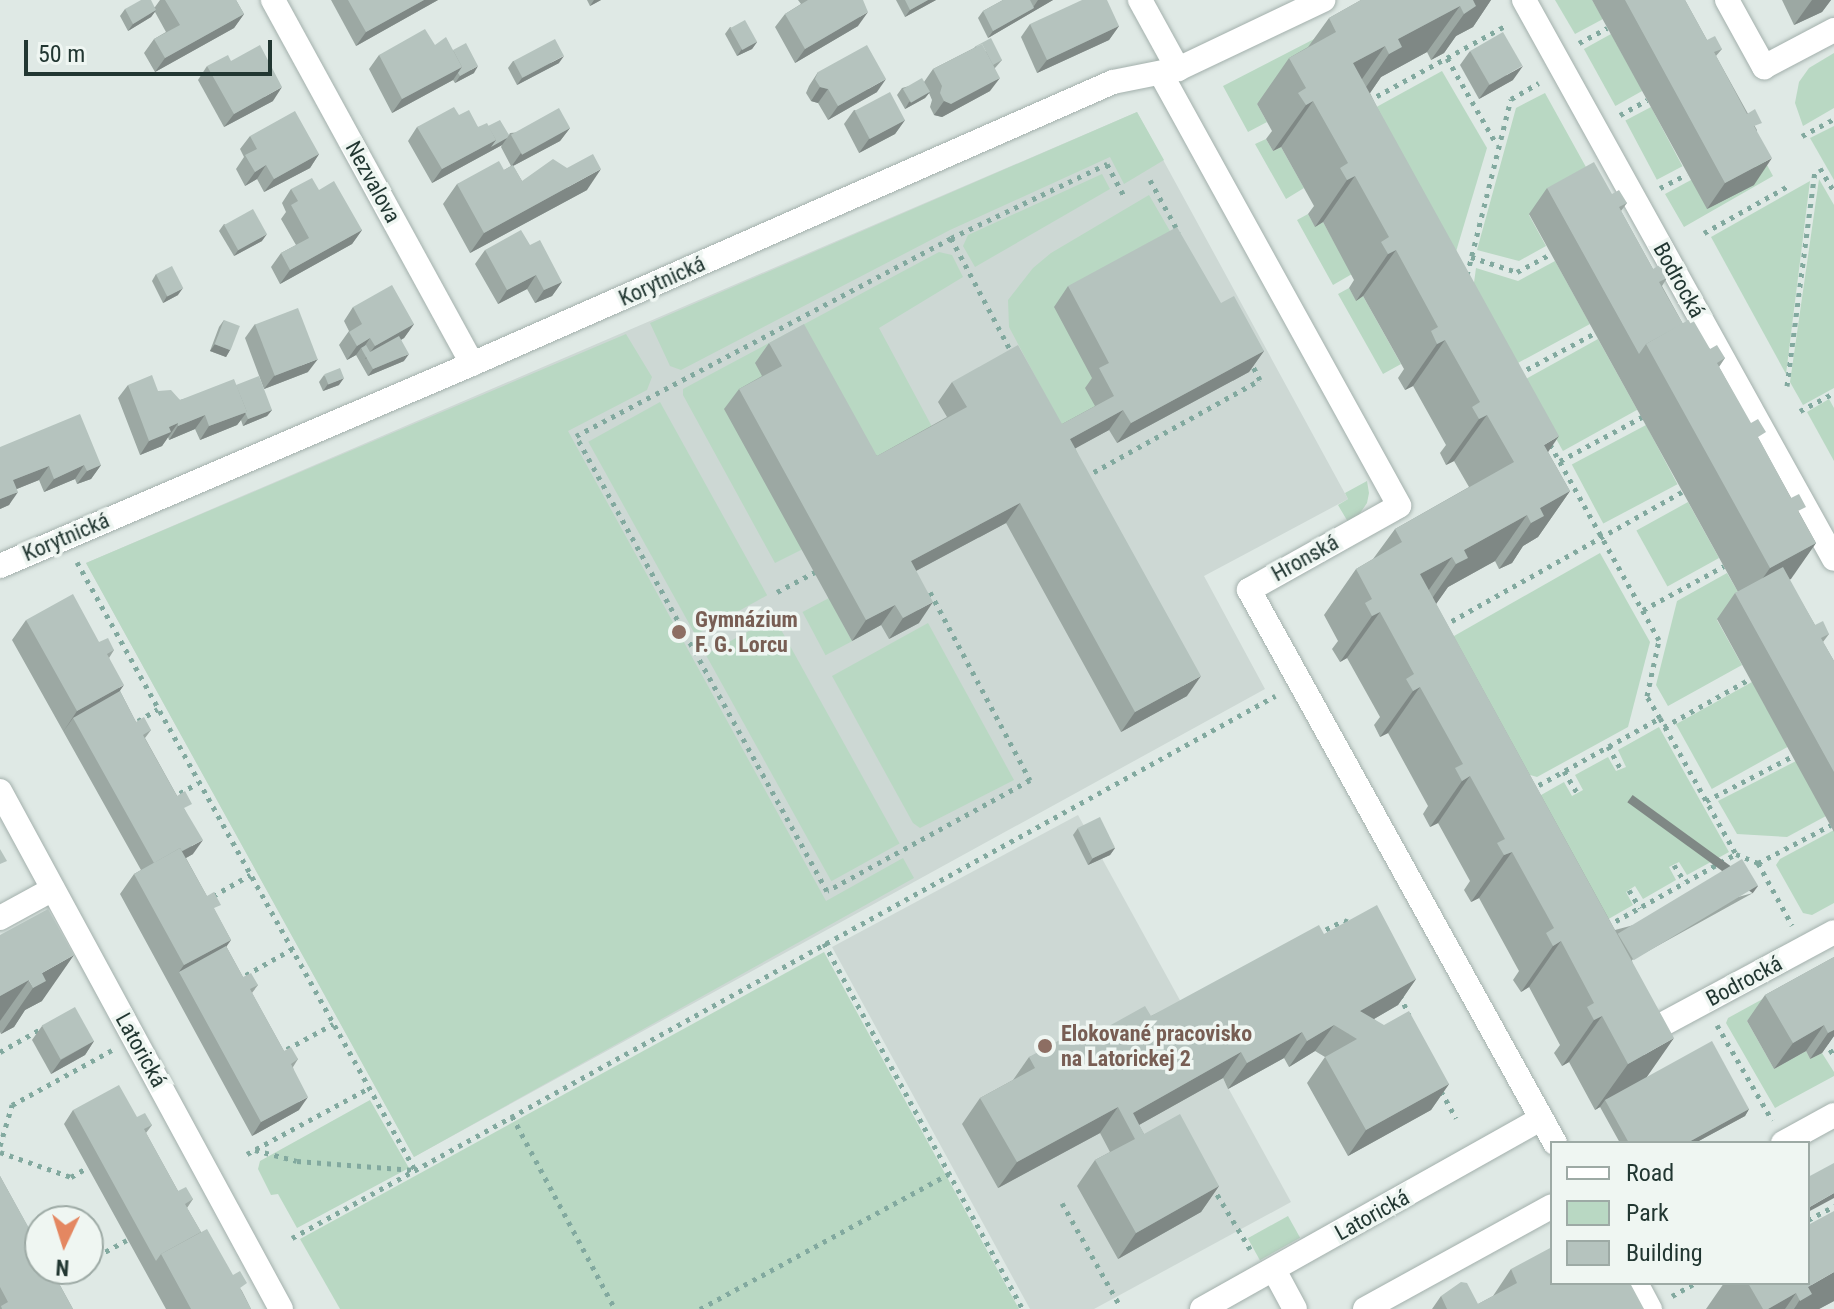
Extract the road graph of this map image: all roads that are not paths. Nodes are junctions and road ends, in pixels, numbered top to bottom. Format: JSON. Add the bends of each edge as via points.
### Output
{"nodes":[{"id":1,"x":273,"y":0,"type":"edge"},
{"id":2,"x":1140,"y":0,"type":"edge"},
{"id":3,"x":1323,"y":0,"type":"edge"},
{"id":4,"x":1727,"y":0,"type":"edge"},
{"id":5,"x":1519,"y":10,"type":"edge"},
{"id":6,"x":1834,"y":30,"type":"edge"},
{"id":7,"x":1170,"y":72,"type":"junction"},
{"id":8,"x":472,"y":364,"type":"junction"},
{"id":9,"x":1834,"y":559,"type":"edge"},
{"id":10,"x":0,"y":566,"type":"edge"},
{"id":11,"x":0,"y":791,"type":"edge"},
{"id":12,"x":53,"y":889,"type":"junction"},
{"id":13,"x":0,"y":918,"type":"edge"},
{"id":14,"x":1834,"y":932,"type":"edge"},
{"id":15,"x":1654,"y":1029,"type":"edge"},
{"id":16,"x":1834,"y":1115,"type":"edge"},
{"id":17,"x":1541,"y":1119,"type":"junction"},
{"id":18,"x":1554,"y":1141,"type":"edge"},
{"id":19,"x":1787,"y":1141,"type":"edge"},
{"id":20,"x":1550,"y":1207,"type":"edge"},
{"id":21,"x":1274,"y":1270,"type":"junction"},
{"id":22,"x":1638,"y":1285,"type":"edge"},
{"id":23,"x":1659,"y":1304,"type":"edge"},
{"id":24,"x":281,"y":1309,"type":"edge"},
{"id":25,"x":1202,"y":1309,"type":"edge"},
{"id":26,"x":1295,"y":1309,"type":"edge"},
{"id":27,"x":1365,"y":1309,"type":"edge"}],
"edges":[{"from":1,"to":8,"type":"street","name":"Nezvalova"},
{"from":2,"to":7,"type":"street"},
{"from":3,"to":7,"type":"street","name":"Korytnická"},
{"from":4,"to":6,"type":"street","via":[[1764,67]]},
{"from":5,"to":9,"type":"street","name":"Bodrocká"},
{"from":7,"to":8,"type":"street","name":"Korytnická","via":[[1113,82]]},
{"from":7,"to":17,"type":"street","name":"Hronská","via":[[1399,506],[1249,590]]},
{"from":8,"to":10,"type":"street","name":"Korytnická"},
{"from":11,"to":12,"type":"street","name":"Latorická"},
{"from":12,"to":13,"type":"street"},
{"from":12,"to":24,"type":"street","name":"Latorická"},
{"from":14,"to":15,"type":"street","name":"Bodrocká"},
{"from":16,"to":19,"type":"street"},
{"from":17,"to":18,"type":"street","name":"Hronská"},
{"from":17,"to":21,"type":"street","name":"Latorická"},
{"from":20,"to":27,"type":"street"},
{"from":21,"to":25,"type":"street","name":"Latorická"},
{"from":21,"to":26,"type":"street"},
{"from":22,"to":23,"type":"street"}]}
